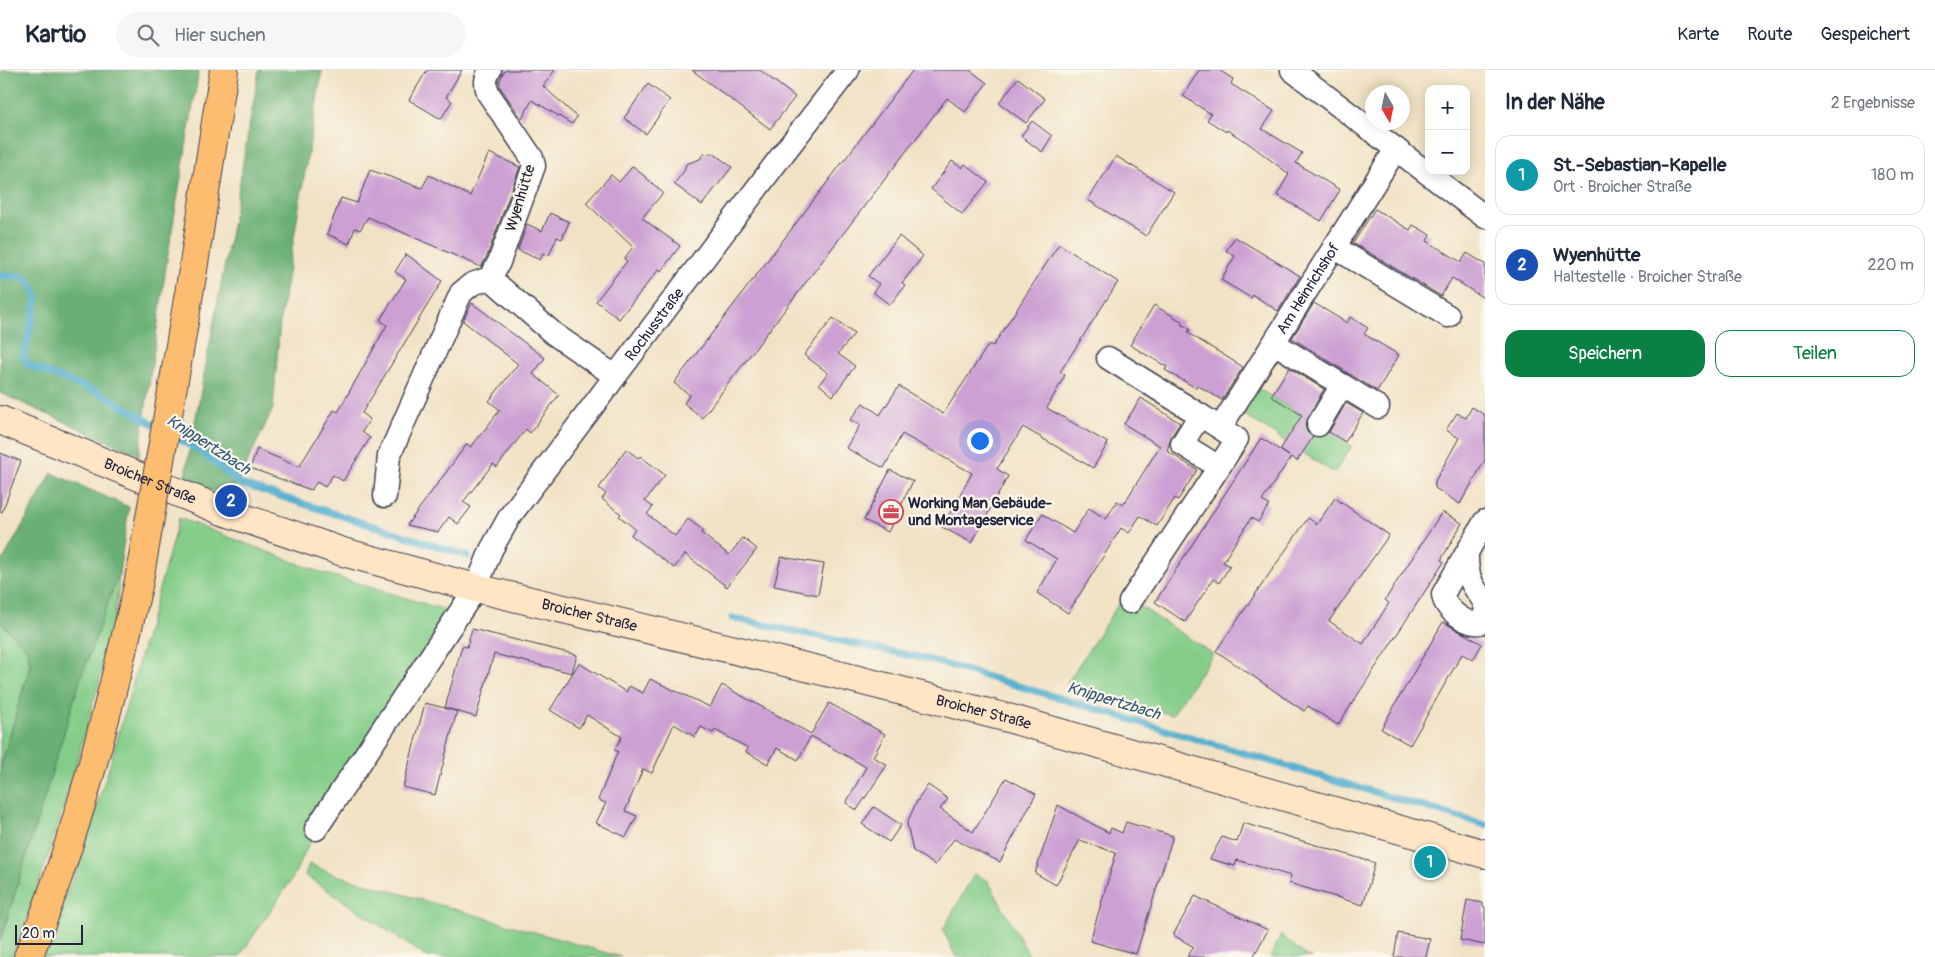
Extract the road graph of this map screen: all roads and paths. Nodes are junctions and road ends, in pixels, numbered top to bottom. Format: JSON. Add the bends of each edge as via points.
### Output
{"nodes":[{"id":1,"x":224,"y":70,"type":"edge"},
{"id":2,"x":490,"y":70,"type":"edge"},
{"id":3,"x":848,"y":70,"type":"edge"},
{"id":4,"x":1292,"y":70,"type":"edge"},
{"id":5,"x":1396,"y":149,"type":"junction"},
{"id":6,"x":1485,"y":217,"type":"edge"},
{"id":7,"x":1334,"y":248,"type":"junction"},
{"id":8,"x":490,"y":278,"type":"junction"},
{"id":9,"x":1448,"y":316,"type":"dead end"},
{"id":10,"x":1274,"y":343,"type":"junction"},
{"id":11,"x":1108,"y":358,"type":"dead end"},
{"id":12,"x":615,"y":376,"type":"junction"},
{"id":13,"x":1342,"y":385,"type":"junction"},
{"id":14,"x":1378,"y":407,"type":"dead end"},
{"id":15,"x":1200,"y":415,"type":"junction"},
{"id":16,"x":0,"y":420,"type":"edge"},
{"id":17,"x":1318,"y":425,"type":"dead end"},
{"id":18,"x":1220,"y":428,"type":"junction"},
{"id":19,"x":1219,"y":467,"type":"junction"},
{"id":20,"x":384,"y":496,"type":"dead end"},
{"id":21,"x":1485,"y":521,"type":"edge"},
{"id":22,"x":1467,"y":552,"type":"junction"},
{"id":23,"x":476,"y":588,"type":"junction"},
{"id":24,"x":1130,"y":602,"type":"dead end"},
{"id":25,"x":1485,"y":606,"type":"edge"},
{"id":26,"x":1485,"y":614,"type":"edge"},
{"id":27,"x":316,"y":829,"type":"dead end"},
{"id":28,"x":1485,"y":854,"type":"edge"},
{"id":29,"x":28,"y":957,"type":"edge"}],
"edges":[{"from":1,"to":29,"type":"main road","bridge":true,"via":[[138,586],[72,834]]},
{"from":2,"to":8,"type":"street","name":"Wyenhütte","via":[[485,86],[488,93],[532,158],[534,166],[499,262]]},
{"from":3,"to":12,"type":"street","name":"Rochusstraße"},
{"from":4,"to":5,"type":"street"},
{"from":5,"to":6,"type":"street"},
{"from":5,"to":7,"type":"street","name":"Am Heinrichshof"},
{"from":7,"to":9,"type":"street"},
{"from":7,"to":10,"type":"street","name":"Am Heinrichshof"},
{"from":8,"to":12,"type":"street","via":[[554,334]]},
{"from":8,"to":20,"type":"street","via":[[472,284],[461,293],[389,456]]},
{"from":10,"to":13,"type":"street"},
{"from":10,"to":18,"type":"street","name":"Am Heinrichshof"},
{"from":11,"to":15,"type":"street"},
{"from":12,"to":23,"type":"street","name":"Rochusstraße","via":[[510,516],[491,550]]},
{"from":13,"to":14,"type":"street"},
{"from":13,"to":17,"type":"street"},
{"from":15,"to":18,"type":"street"},
{"from":15,"to":19,"type":"street","via":[[1182,444]]},
{"from":16,"to":23,"type":"street","name":"Broicher Straße","via":[[223,511],[343,552]]},
{"from":18,"to":19,"type":"street","via":[[1237,439]]},
{"from":19,"to":24,"type":"street"},
{"from":21,"to":22,"type":"street"},
{"from":22,"to":25,"type":"street","via":[[1469,578]]},
{"from":22,"to":26,"type":"street","via":[[1444,598],[1452,611],[1471,623],[1480,623]]},
{"from":23,"to":27,"type":"street"},
{"from":23,"to":28,"type":"street","name":"Broicher Straße","via":[[1008,718]]}]}
